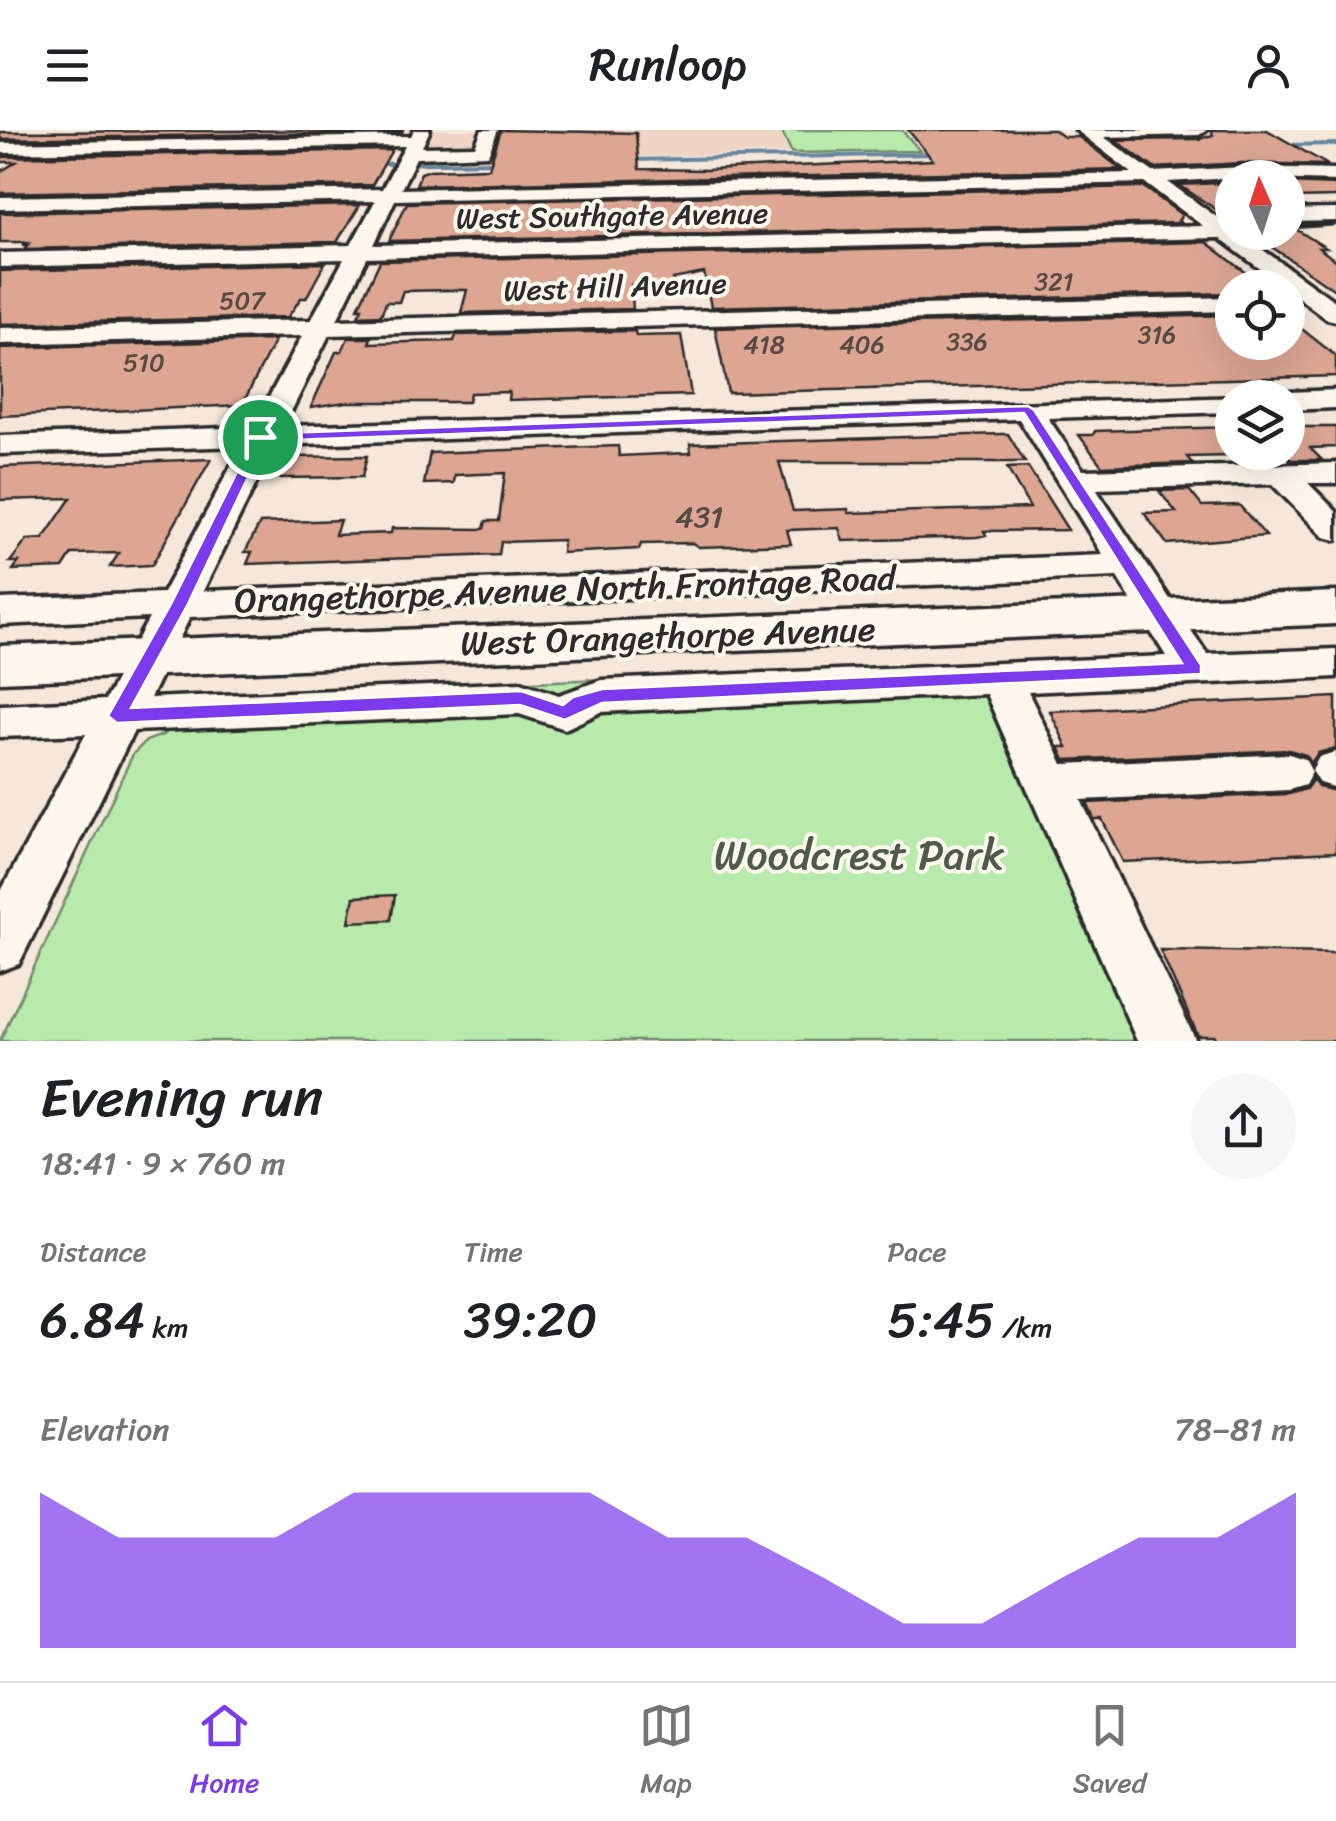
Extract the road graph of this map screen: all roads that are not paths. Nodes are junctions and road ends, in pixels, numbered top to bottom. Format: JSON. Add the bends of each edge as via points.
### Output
{"nodes":[{"id":1,"x":490,"y":130,"type":"edge"},
{"id":2,"x":1199,"y":130,"type":"edge"},
{"id":3,"x":1085,"y":131,"type":"edge"},
{"id":4,"x":0,"y":148,"type":"edge"},
{"id":5,"x":1212,"y":153,"type":"dead end"},
{"id":6,"x":407,"y":158,"type":"edge"},
{"id":7,"x":1223,"y":160,"type":"edge"},
{"id":8,"x":1215,"y":175,"type":"edge"},
{"id":9,"x":1305,"y":175,"type":"edge"},
{"id":10,"x":1336,"y":175,"type":"edge"},
{"id":11,"x":1146,"y":176,"type":"junction"},
{"id":12,"x":1305,"y":199,"type":"edge"},
{"id":13,"x":1336,"y":200,"type":"edge"},
{"id":14,"x":0,"y":203,"type":"edge"},
{"id":15,"x":1215,"y":221,"type":"edge"},
{"id":16,"x":1305,"y":221,"type":"edge"},
{"id":17,"x":1215,"y":225,"type":"edge"},
{"id":18,"x":1333,"y":228,"type":"edge"},
{"id":19,"x":1259,"y":250,"type":"edge"},
{"id":20,"x":360,"y":252,"type":"junction"},
{"id":21,"x":0,"y":260,"type":"edge"},
{"id":22,"x":1215,"y":304,"type":"edge"},
{"id":23,"x":1305,"y":304,"type":"edge"},
{"id":24,"x":1330,"y":308,"type":"edge"},
{"id":25,"x":322,"y":328,"type":"junction"},
{"id":26,"x":0,"y":336,"type":"edge"},
{"id":27,"x":1336,"y":399,"type":"edge"},
{"id":28,"x":1305,"y":400,"type":"edge"},
{"id":29,"x":1215,"y":404,"type":"edge"},
{"id":30,"x":1028,"y":410,"type":"junction"},
{"id":31,"x":260,"y":437,"type":"junction"},
{"id":32,"x":0,"y":445,"type":"edge"},
{"id":33,"x":1336,"y":473,"type":"edge"},
{"id":34,"x":1282,"y":474,"type":"junction"},
{"id":35,"x":1074,"y":480,"type":"junction"},
{"id":36,"x":1336,"y":530,"type":"edge"},
{"id":37,"x":1130,"y":565,"type":"junction"},
{"id":38,"x":179,"y":604,"type":"junction"},
{"id":39,"x":1336,"y":608,"type":"edge"},
{"id":40,"x":0,"y":612,"type":"edge"},
{"id":41,"x":1160,"y":615,"type":"junction"},
{"id":42,"x":151,"y":658,"type":"junction"},
{"id":43,"x":0,"y":664,"type":"edge"},
{"id":44,"x":1336,"y":664,"type":"edge"},
{"id":45,"x":1195,"y":669,"type":"junction"},
{"id":46,"x":1002,"y":679,"type":"junction"},
{"id":47,"x":117,"y":716,"type":"junction"},
{"id":48,"x":0,"y":721,"type":"edge"},
{"id":49,"x":1288,"y":772,"type":"dead end"},
{"id":50,"x":1049,"y":783,"type":"junction"},
{"id":51,"x":16,"y":885,"type":"edge"},
{"id":52,"x":0,"y":946,"type":"edge"},
{"id":53,"x":1167,"y":1041,"type":"edge"}],
"edges":[{"from":1,"to":6,"type":"street","via":[[482,151]]},
{"from":2,"to":3,"type":"street"},
{"from":3,"to":11,"type":"street"},
{"from":4,"to":6,"type":"street"},
{"from":5,"to":7,"type":"street"},
{"from":6,"to":11,"type":"street"},
{"from":6,"to":14,"type":"street"},
{"from":6,"to":20,"type":"street"},
{"from":8,"to":11,"type":"street"},
{"from":9,"to":10,"type":"street"},
{"from":11,"to":15,"type":"street"},
{"from":12,"to":13,"type":"street"},
{"from":16,"to":18,"type":"street"},
{"from":17,"to":20,"type":"street","name":"West Southgate Avenue"},
{"from":19,"to":24,"type":"street"},
{"from":20,"to":21,"type":"street","name":"West Southgate Avenue"},
{"from":20,"to":25,"type":"street"},
{"from":22,"to":25,"type":"street","name":"West Hill Avenue"},
{"from":23,"to":24,"type":"street"},
{"from":25,"to":26,"type":"street","name":"West Hill Avenue"},
{"from":25,"to":31,"type":"street"},
{"from":27,"to":28,"type":"street"},
{"from":29,"to":30,"type":"street"},
{"from":30,"to":31,"type":"street"},
{"from":30,"to":35,"type":"street"},
{"from":31,"to":32,"type":"street"},
{"from":31,"to":38,"type":"street"},
{"from":33,"to":34,"type":"street"},
{"from":34,"to":35,"type":"street"},
{"from":34,"to":36,"type":"street"},
{"from":35,"to":37,"type":"street"},
{"from":37,"to":38,"type":"street","name":"Orangethorpe Avenue North Frontage Road"},
{"from":37,"to":41,"type":"street"},
{"from":38,"to":40,"type":"street","name":"Orangethorpe Avenue North Frontage Road"},
{"from":38,"to":42,"type":"street"},
{"from":39,"to":41,"type":"main road","name":"West Orangethorpe Avenue"},
{"from":41,"to":42,"type":"main road","name":"West Orangethorpe Avenue"},
{"from":41,"to":45,"type":"street"},
{"from":42,"to":43,"type":"main road","name":"West Orangethorpe Avenue"},
{"from":42,"to":47,"type":"street"},
{"from":44,"to":45,"type":"street"},
{"from":45,"to":46,"type":"street"},
{"from":46,"to":47,"type":"street","via":[[602,696],[565,713],[521,698]]},
{"from":46,"to":50,"type":"street"},
{"from":47,"to":48,"type":"street"},
{"from":47,"to":51,"type":"street"},
{"from":49,"to":50,"type":"street"},
{"from":50,"to":53,"type":"street"},
{"from":51,"to":52,"type":"street"}]}
